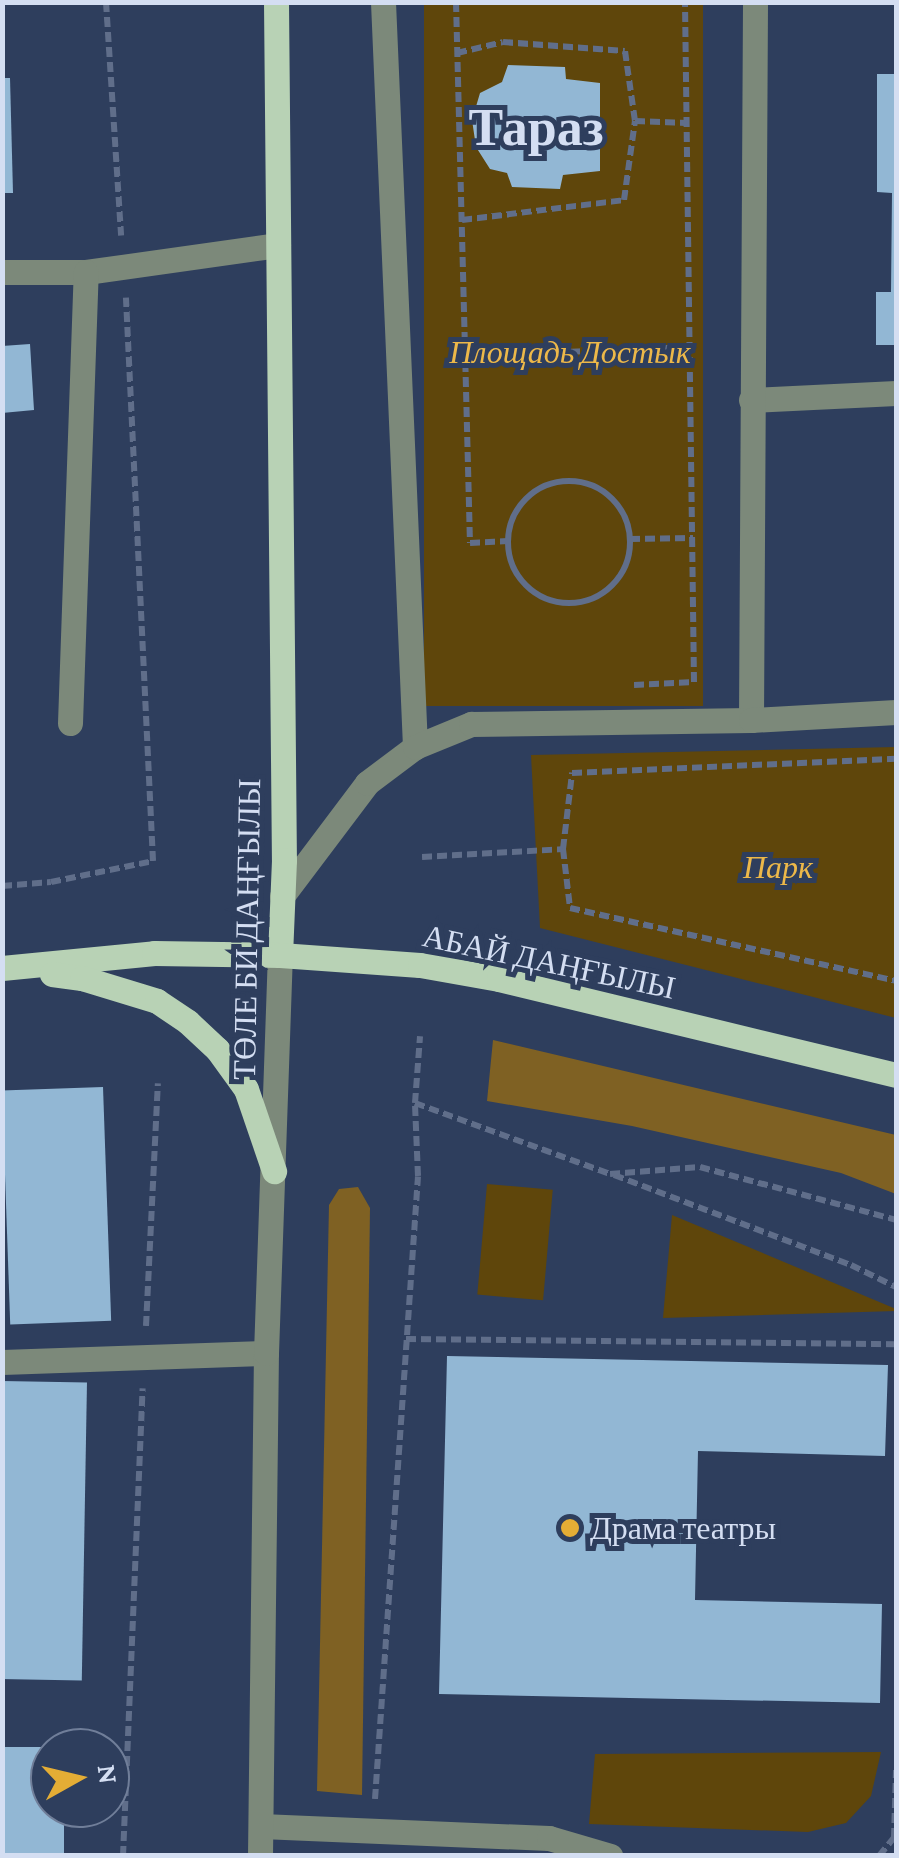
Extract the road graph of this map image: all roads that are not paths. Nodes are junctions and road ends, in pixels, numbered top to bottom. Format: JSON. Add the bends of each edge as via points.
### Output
{"nodes":[{"id":1,"x":276,"y":2,"type":"edge"},
{"id":2,"x":383,"y":2,"type":"edge"},
{"id":3,"x":755,"y":2,"type":"edge"},
{"id":4,"x":278,"y":246,"type":"junction"},
{"id":5,"x":2,"y":272,"type":"edge"},
{"id":6,"x":86,"y":272,"type":"junction"},
{"id":7,"x":896,"y":392,"type":"edge"},
{"id":8,"x":750,"y":400,"type":"junction"},
{"id":9,"x":896,"y":712,"type":"edge"},
{"id":10,"x":751,"y":720,"type":"junction"},
{"id":11,"x":70,"y":723,"type":"dead end"},
{"id":12,"x":414,"y":747,"type":"junction"},
{"id":13,"x":282,"y":896,"type":"junction"},
{"id":14,"x":280,"y":955,"type":"junction"},
{"id":15,"x":2,"y":968,"type":"edge"},
{"id":16,"x":896,"y":1075,"type":"edge"},
{"id":17,"x":274,"y":1171,"type":"junction"},
{"id":18,"x":266,"y":1353,"type":"junction"},
{"id":19,"x":2,"y":1362,"type":"edge"},
{"id":20,"x":261,"y":1826,"type":"junction"},
{"id":21,"x":260,"y":1856,"type":"edge"},
{"id":22,"x":610,"y":1856,"type":"edge"}],
"edges":[{"from":1,"to":4,"type":"main road","name":"ТӨЛЕ БИ ДАҢҒЫЛЫ"},
{"from":2,"to":12,"type":"street"},
{"from":3,"to":8,"type":"street"},
{"from":4,"to":6,"type":"street"},
{"from":4,"to":13,"type":"main road","name":"ТӨЛЕ БИ ДАҢҒЫЛЫ"},
{"from":5,"to":6,"type":"street"},
{"from":6,"to":11,"type":"street"},
{"from":7,"to":8,"type":"street"},
{"from":8,"to":10,"type":"street"},
{"from":9,"to":10,"type":"street"},
{"from":10,"to":12,"type":"street","via":[[471,724]]},
{"from":12,"to":13,"type":"street","via":[[367,783]]},
{"from":13,"to":14,"type":"main road","name":"ТӨЛЕ БИ ДАҢҒЫЛЫ"},
{"from":14,"to":15,"type":"main road","name":"АБАЙ ДАҢҒЫЛЫ","via":[[154,954]]},
{"from":14,"to":16,"type":"main road","name":"АБАЙ ДАҢҒЫЛЫ","via":[[420,965],[499,979]]},
{"from":14,"to":17,"type":"street","name":"ТӨЛЕ БИ ДАҢҒЫЛЫ"},
{"from":15,"to":17,"type":"main road","via":[[82,978],[157,1001],[188,1022],[246,1089]]},
{"from":17,"to":18,"type":"street","name":"ТӨЛЕ БИ ДАҢҒЫЛЫ"},
{"from":18,"to":19,"type":"street"},
{"from":18,"to":20,"type":"street","name":"ТӨЛЕ БИ ДАҢҒЫЛЫ"},
{"from":20,"to":21,"type":"street","name":"ТӨЛЕ БИ ДАҢҒЫЛЫ"},
{"from":20,"to":22,"type":"street","via":[[548,1838]]}]}
